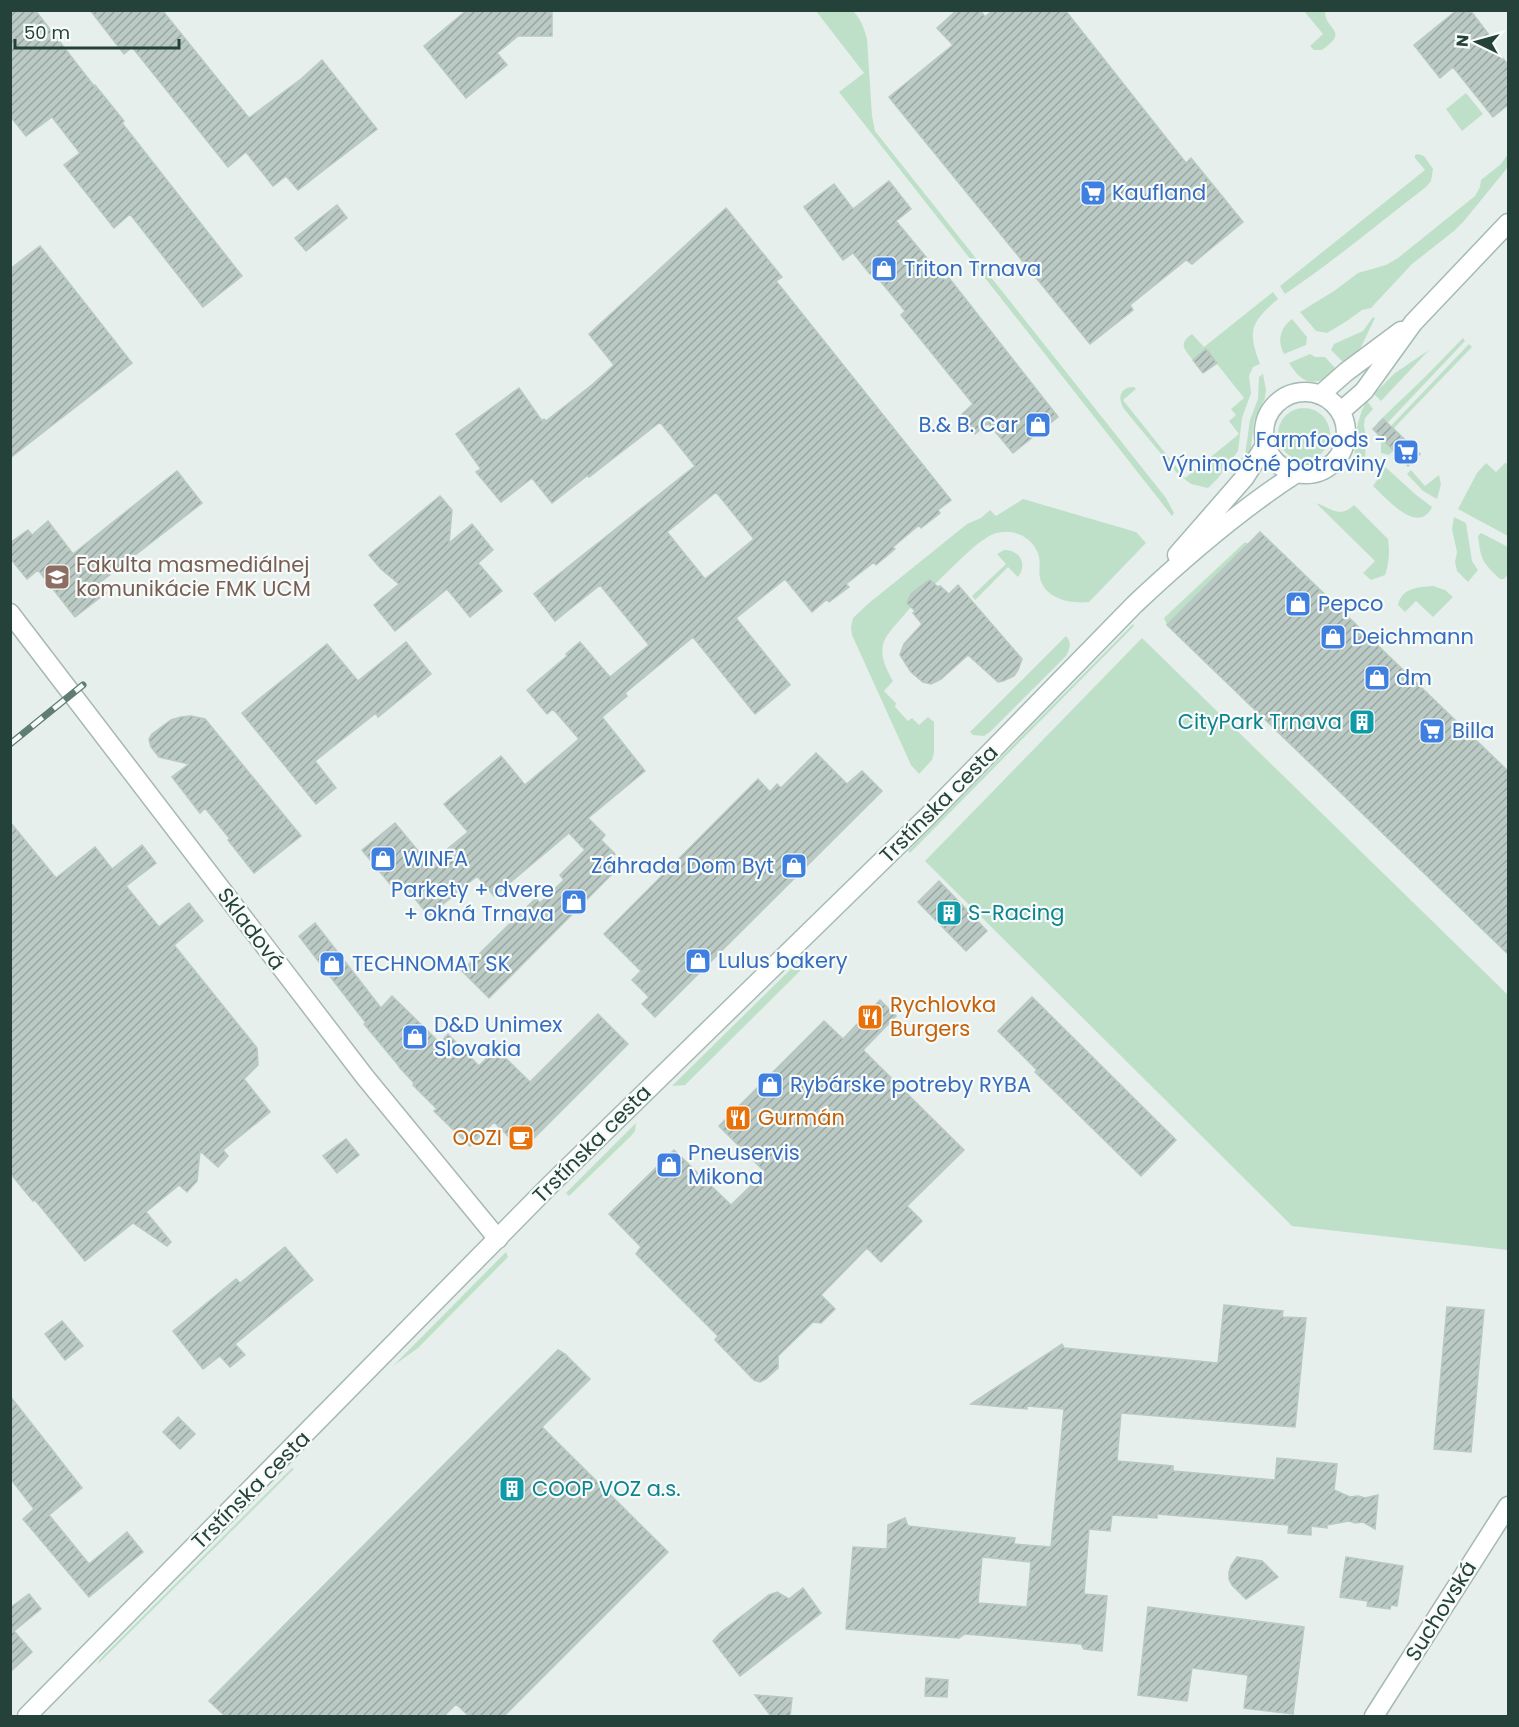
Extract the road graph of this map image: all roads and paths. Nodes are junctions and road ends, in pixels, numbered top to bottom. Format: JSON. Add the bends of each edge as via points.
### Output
{"nodes":[{"id":1,"x":1509,"y":223,"type":"edge"},
{"id":2,"x":1413,"y":323,"type":"junction"},
{"id":3,"x":1320,"y":395,"type":"junction"},
{"id":4,"x":1340,"y":412,"type":"junction"},
{"id":5,"x":1266,"y":444,"type":"junction"},
{"id":6,"x":1297,"y":473,"type":"junction"},
{"id":7,"x":1163,"y":577,"type":"junction"},
{"id":8,"x":10,"y":613,"type":"edge"},
{"id":9,"x":498,"y":1239,"type":"junction"},
{"id":10,"x":1509,"y":1506,"type":"edge"},
{"id":11,"x":27,"y":1716,"type":"edge"},
{"id":12,"x":1374,"y":1716,"type":"edge"}],
"edges":[{"from":1,"to":2,"type":"main road"},
{"from":2,"to":3,"type":"main road"},
{"from":2,"to":4,"type":"main road","via":[[1364,391]]},
{"from":3,"to":4,"type":"main road"},
{"from":3,"to":5,"type":"main road","name":"Trstínska cesta","via":[[1301,392],[1277,403],[1265,426]]},
{"from":4,"to":6,"type":"main road","name":"Trstínska cesta","via":[[1346,433],[1339,455],[1313,473]]},
{"from":5,"to":6,"type":"main road","via":[[1277,463]]},
{"from":5,"to":7,"type":"main road","name":"Trstínska cesta","via":[[1245,477],[1179,552]]},
{"from":6,"to":7,"type":"main road","name":"Trstínska cesta","via":[[1261,496]]},
{"from":7,"to":9,"type":"main road","name":"Trstínska cesta","via":[[927,817]]},
{"from":8,"to":9,"type":"main road","name":"Skladová","via":[[365,1077]]},
{"from":9,"to":11,"type":"main road","name":"Trstínska cesta"},
{"from":10,"to":12,"type":"main road","name":"Suchovská"}]}
